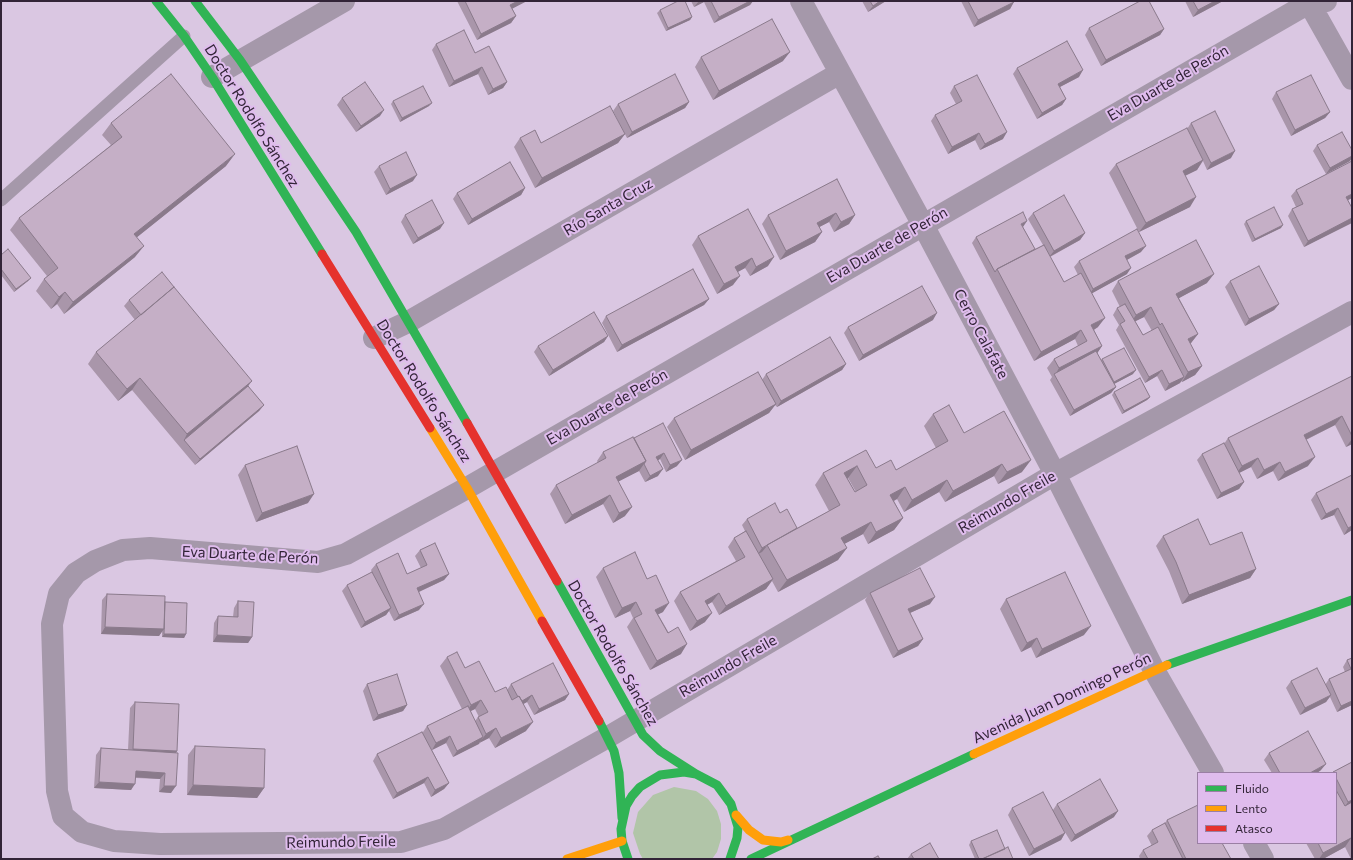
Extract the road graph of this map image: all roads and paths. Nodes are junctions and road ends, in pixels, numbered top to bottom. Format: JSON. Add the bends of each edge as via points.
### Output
{"nodes":[{"id":1,"x":156,"y":1,"type":"edge"},
{"id":2,"x":195,"y":1,"type":"edge"},
{"id":3,"x":344,"y":1,"type":"edge"},
{"id":4,"x":801,"y":1,"type":"edge"},
{"id":5,"x":1314,"y":2,"type":"edge"},
{"id":6,"x":184,"y":36,"type":"junction"},
{"id":7,"x":240,"y":60,"type":"junction"},
{"id":8,"x":840,"y":73,"type":"junction"},
{"id":9,"x":212,"y":77,"type":"junction"},
{"id":10,"x":1352,"y":79,"type":"edge"},
{"id":11,"x":1,"y":200,"type":"edge"},
{"id":12,"x":923,"y":225,"type":"junction"},
{"id":13,"x":1352,"y":312,"type":"edge"},
{"id":14,"x":408,"y":322,"type":"junction"},
{"id":15,"x":374,"y":338,"type":"junction"},
{"id":16,"x":495,"y":471,"type":"junction"},
{"id":17,"x":1055,"y":474,"type":"junction"},
{"id":18,"x":467,"y":488,"type":"junction"},
{"id":19,"x":1352,"y":600,"type":"edge"},
{"id":20,"x":1154,"y":670,"type":"junction"},
{"id":21,"x":634,"y":721,"type":"junction"},
{"id":22,"x":608,"y":737,"type":"junction"},
{"id":23,"x":1213,"y":772,"type":"edge"},
{"id":24,"x":696,"y":774,"type":"junction"},
{"id":25,"x":736,"y":815,"type":"junction"},
{"id":26,"x":63,"y":816,"type":"joint"},
{"id":27,"x":622,"y":818,"type":"junction"},
{"id":28,"x":738,"y":827,"type":"junction"},
{"id":29,"x":745,"y":838,"type":"dead end"},
{"id":30,"x":791,"y":839,"type":"junction"},
{"id":31,"x":622,"y":841,"type":"junction"},
{"id":32,"x":1255,"y":844,"type":"edge"},
{"id":33,"x":754,"y":856,"type":"edge"},
{"id":34,"x":567,"y":859,"type":"edge"},
{"id":35,"x":628,"y":859,"type":"edge"},
{"id":36,"x":730,"y":859,"type":"edge"},
{"id":37,"x":1263,"y":859,"type":"edge"}],
"edges":[{"from":1,"to":6,"type":"street","name":"Doctor Rodolfo Sánchez"},
{"from":2,"to":7,"type":"street","name":"Doctor Rodolfo Sánchez"},
{"from":3,"to":7,"type":"street"},
{"from":4,"to":8,"type":"street","name":"Cerro Calafate"},
{"from":5,"to":10,"type":"street"},
{"from":5,"to":12,"type":"street","name":"Eva Duarte de Perón"},
{"from":6,"to":9,"type":"street","name":"Doctor Rodolfo Sánchez"},
{"from":6,"to":11,"type":"lane"},
{"from":7,"to":9,"type":"street"},
{"from":7,"to":14,"type":"street","name":"Doctor Rodolfo Sánchez","via":[[356,232]]},
{"from":8,"to":12,"type":"street","name":"Cerro Calafate"},
{"from":8,"to":14,"type":"street","name":"Río Santa Cruz"},
{"from":9,"to":15,"type":"street","name":"Doctor Rodolfo Sánchez"},
{"from":12,"to":16,"type":"street","name":"Eva Duarte de Perón"},
{"from":12,"to":17,"type":"street","name":"Cerro Calafate"},
{"from":13,"to":17,"type":"street","name":"Reimundo Freile"},
{"from":14,"to":15,"type":"street","name":"Río Santa Cruz"},
{"from":14,"to":16,"type":"street","name":"Doctor Rodolfo Sánchez"},
{"from":15,"to":18,"type":"street","name":"Doctor Rodolfo Sánchez"},
{"from":16,"to":18,"type":"street","name":"Eva Duarte de Perón"},
{"from":16,"to":21,"type":"street","name":"Doctor Rodolfo Sánchez"},
{"from":17,"to":20,"type":"street","name":"Cerro Calafate"},
{"from":17,"to":21,"type":"street","name":"Reimundo Freile"},
{"from":18,"to":22,"type":"street","name":"Doctor Rodolfo Sánchez"},
{"from":18,"to":26,"type":"street","name":"Eva Duarte de Perón","via":[[346,554],[318,562],[150,548],[123,550],[95,561],[76,573],[59,594],[52,624],[57,790]]},
{"from":19,"to":20,"type":"street","name":"Avenida Juan Domingo Perón"},
{"from":20,"to":23,"type":"street","name":"Cerro Calafate"},
{"from":20,"to":30,"type":"street","name":"Avenida Juan Domingo Perón"},
{"from":21,"to":22,"type":"street","name":"Reimundo Freile"},
{"from":21,"to":24,"type":"street","name":"Doctor Rodolfo Sánchez","via":[[648,741]]},
{"from":22,"to":26,"type":"street","name":"Reimundo Freile","via":[[444,829],[402,842],[122,842],[82,832]]},
{"from":22,"to":27,"type":"street","name":"Doctor Rodolfo Sánchez","via":[[619,773]]},
{"from":24,"to":25,"type":"street","name":"Doctor Rodolfo Sánchez","via":[[716,785],[725,794]]},
{"from":24,"to":27,"type":"street","via":[[672,773],[650,780],[632,796]]},
{"from":25,"to":28,"type":"street"},
{"from":25,"to":30,"type":"street","name":"Avenida Juan Domingo Perón","via":[[749,830],[763,840],[781,842]]},
{"from":27,"to":31,"type":"street","name":"Doctor Rodolfo Sánchez"},
{"from":28,"to":29,"type":"street"},
{"from":28,"to":36,"type":"street"},
{"from":30,"to":33,"type":"street","name":"Avenida Juan Domingo Perón"},
{"from":31,"to":34,"type":"street"},
{"from":31,"to":35,"type":"street","name":"Doctor Rodolfo Sánchez"},
{"from":32,"to":37,"type":"street"}]}
